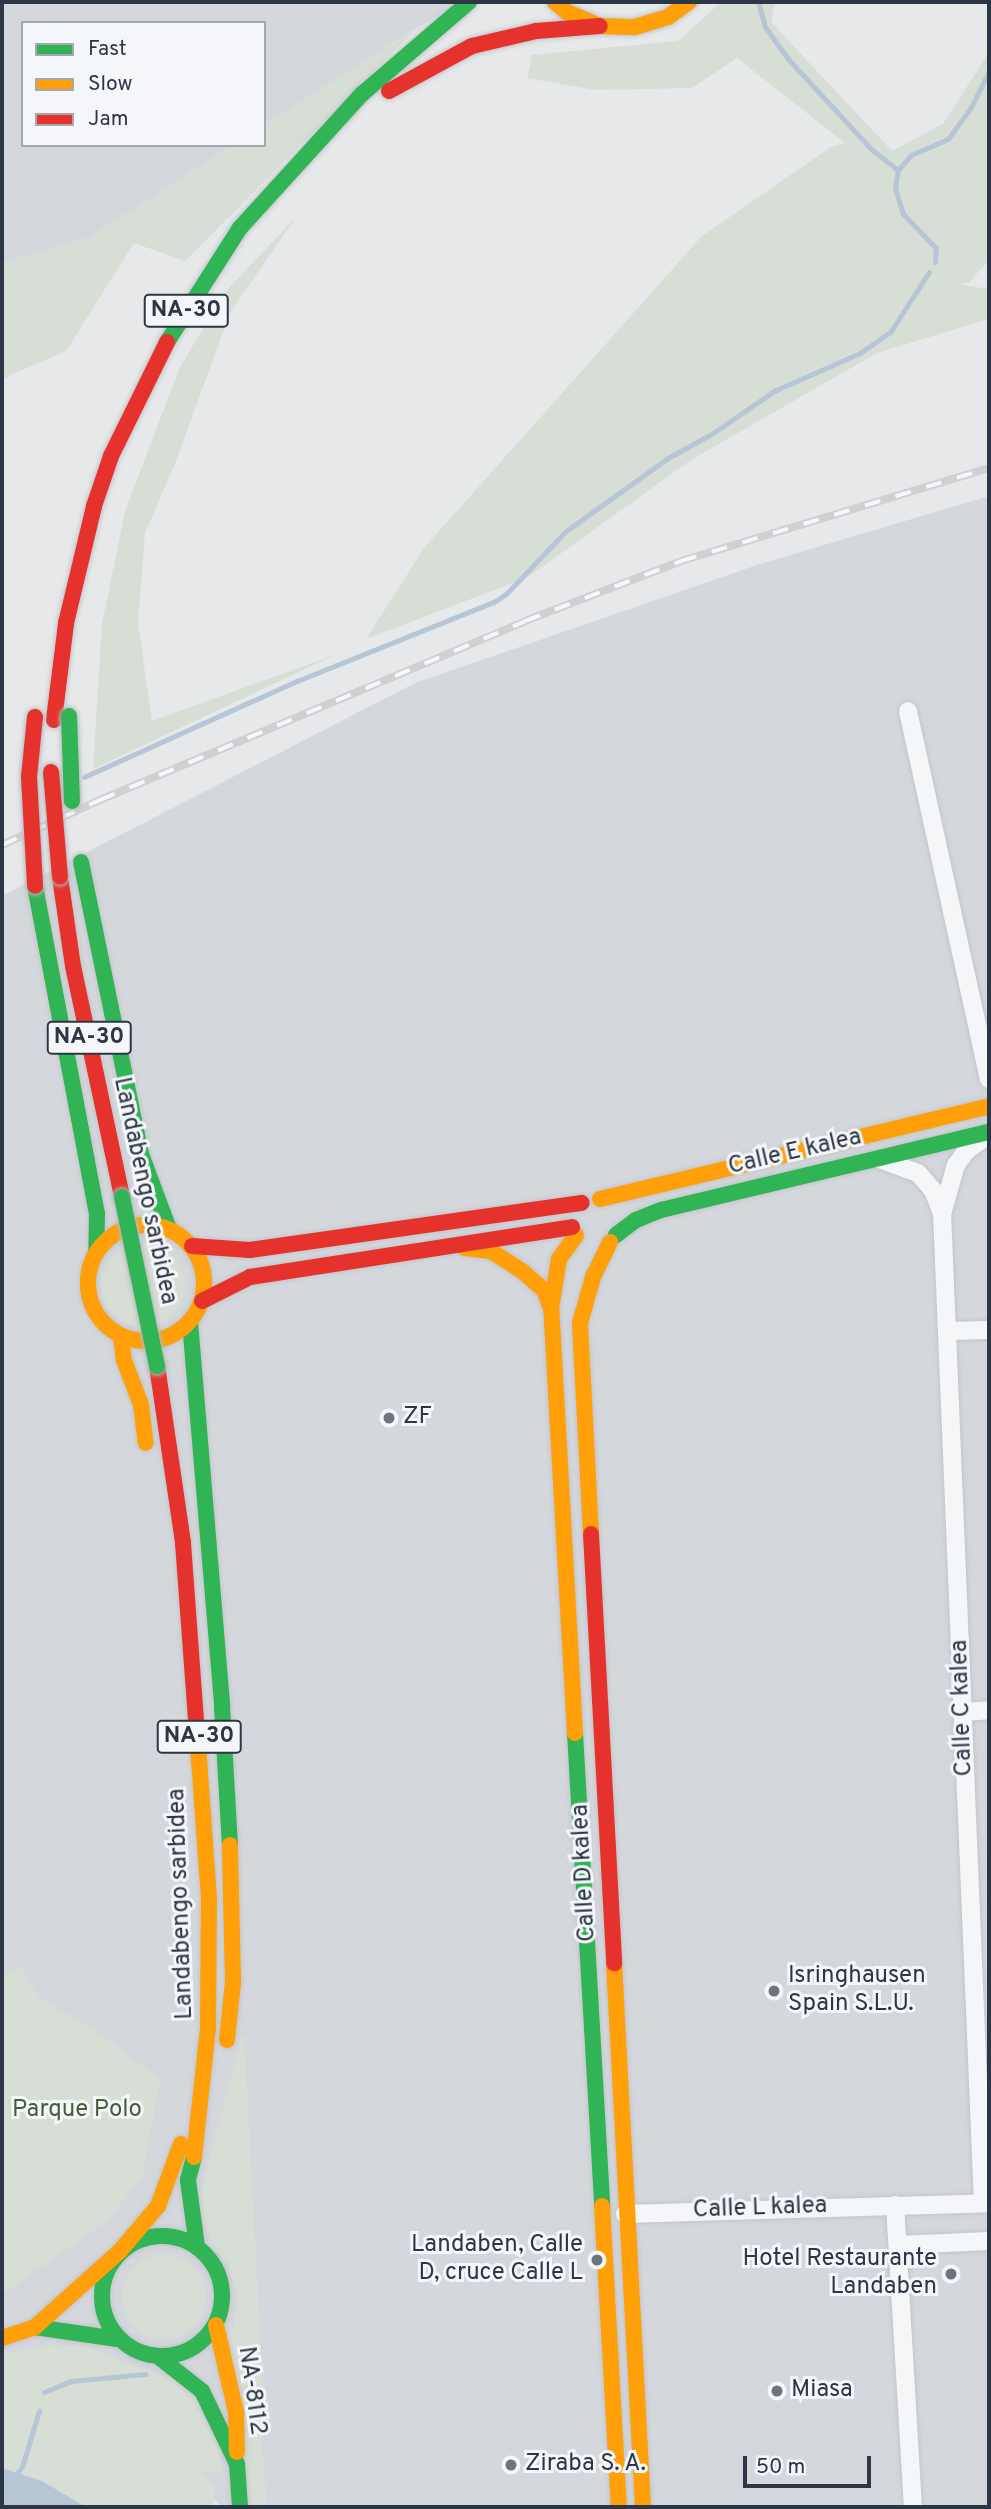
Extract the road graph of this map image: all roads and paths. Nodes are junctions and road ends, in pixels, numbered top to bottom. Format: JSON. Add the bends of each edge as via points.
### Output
{"nodes":[{"id":1,"x":469,"y":2,"type":"edge"},
{"id":2,"x":555,"y":2,"type":"edge"},
{"id":3,"x":689,"y":2,"type":"edge"},
{"id":4,"x":600,"y":26,"type":"junction"},
{"id":5,"x":319,"y":141,"type":"junction"},
{"id":6,"x":94,"y":506,"type":"junction"},
{"id":7,"x":47,"y":645,"type":"dead end"},
{"id":8,"x":36,"y":711,"type":"dead end"},
{"id":9,"x":908,"y":712,"type":"dead end"},
{"id":10,"x":51,"y":757,"type":"dead end"},
{"id":11,"x":75,"y":823,"type":"dead end"},
{"id":12,"x":80,"y":856,"type":"dead end"},
{"id":13,"x":989,"y":1079,"type":"edge"},
{"id":14,"x":989,"y":1106,"type":"edge"},
{"id":15,"x":989,"y":1133,"type":"edge"},
{"id":16,"x":876,"y":1158,"type":"junction"},
{"id":17,"x":600,"y":1199,"type":"junction"},
{"id":18,"x":582,"y":1203,"type":"junction"},
{"id":19,"x":943,"y":1214,"type":"junction"},
{"id":20,"x":169,"y":1229,"type":"junction"},
{"id":21,"x":574,"y":1232,"type":"junction"},
{"id":22,"x":613,"y":1238,"type":"junction"},
{"id":23,"x":192,"y":1246,"type":"junction"},
{"id":24,"x":453,"y":1246,"type":"junction"},
{"id":25,"x":96,"y":1252,"type":"junction"},
{"id":26,"x":202,"y":1301,"type":"junction"},
{"id":27,"x":551,"y":1308,"type":"junction"},
{"id":28,"x":190,"y":1322,"type":"junction"},
{"id":29,"x":989,"y":1330,"type":"edge"},
{"id":30,"x":948,"y":1331,"type":"junction"},
{"id":31,"x":121,"y":1337,"type":"junction"},
{"id":32,"x":149,"y":1461,"type":"dead end"},
{"id":33,"x":989,"y":1710,"type":"edge"},
{"id":34,"x":963,"y":1712,"type":"junction"},
{"id":35,"x":192,"y":1973,"type":"dead end"},
{"id":36,"x":984,"y":2104,"type":"edge"},
{"id":37,"x":197,"y":2110,"type":"junction"},
{"id":38,"x":598,"y":2119,"type":"junction"},
{"id":39,"x":178,"y":2148,"type":"junction"},
{"id":40,"x":196,"y":2149,"type":"junction"},
{"id":41,"x":986,"y":2203,"type":"edge"},
{"id":42,"x":895,"y":2205,"type":"junction"},
{"id":43,"x":625,"y":2214,"type":"junction"},
{"id":44,"x":989,"y":2241,"type":"edge"},
{"id":45,"x":899,"y":2245,"type":"junction"},
{"id":46,"x":197,"y":2247,"type":"junction"},
{"id":47,"x":120,"y":2251,"type":"junction"},
{"id":48,"x":609,"y":2316,"type":"junction"},
{"id":49,"x":216,"y":2325,"type":"junction"},
{"id":50,"x":35,"y":2327,"type":"junction"},
{"id":51,"x":2,"y":2338,"type":"edge"},
{"id":52,"x":117,"y":2339,"type":"junction"},
{"id":53,"x":160,"y":2358,"type":"junction"},
{"id":54,"x":237,"y":2468,"type":"junction"},
{"id":55,"x":240,"y":2507,"type":"edge"},
{"id":56,"x":619,"y":2507,"type":"edge"},
{"id":57,"x":643,"y":2507,"type":"edge"},
{"id":58,"x":913,"y":2507,"type":"edge"}],
"edges":[{"from":1,"to":5,"type":"main road","number":"NA-30","via":[[362,94]]},
{"from":2,"to":4,"type":"main road"},
{"from":3,"to":4,"type":"main road","via":[[668,17],[635,27]]},
{"from":4,"to":5,"type":"main road","number":"NA-30","via":[[536,30],[472,46],[401,82]]},
{"from":5,"to":6,"type":"main road","number":"NA-30","via":[[240,228],[169,338],[111,456]]},
{"from":6,"to":7,"type":"main road","via":[[63,572]]},
{"from":6,"to":11,"type":"main road","number":"NA-30","bridge":true,"via":[[66,624],[59,723]]},
{"from":8,"to":25,"type":"main road","bridge":true,"via":[[29,777],[35,886],[97,1213]]},
{"from":9,"to":13,"type":"street"},
{"from":10,"to":37,"type":"main road","name":"Landabengo sarbidea","number":"NA-30","bridge":true,"via":[[51,795],[73,966],[157,1366],[183,1543],[209,1899],[208,2029]]},
{"from":12,"to":20,"type":"main road","via":[[138,1141]]},
{"from":14,"to":17,"type":"main road","name":"Calle E kalea"},
{"from":15,"to":16,"type":"main road","name":"Calle E kalea"},
{"from":15,"to":19,"type":"street","via":[[956,1164]]},
{"from":16,"to":19,"type":"street","via":[[918,1173],[933,1190]]},
{"from":16,"to":22,"type":"main road","name":"Calle E kalea","via":[[661,1210],[636,1220]]},
{"from":17,"to":18,"type":"main road"},
{"from":17,"to":22,"type":"main road","via":[[617,1213]]},
{"from":18,"to":21,"type":"main road","via":[[575,1209]]},
{"from":18,"to":23,"type":"main road","via":[[250,1250]]},
{"from":19,"to":30,"type":"street","name":"Calle C kalea"},
{"from":20,"to":23,"type":"main road"},
{"from":20,"to":25,"type":"main road","via":[[149,1224],[128,1227]]},
{"from":21,"to":22,"type":"main road","via":[[591,1246]]},
{"from":21,"to":24,"type":"main road"},
{"from":21,"to":27,"type":"main road","name":"Calle D kalea","via":[[559,1259]]},
{"from":22,"to":43,"type":"main road","name":"Calle D kalea","via":[[593,1277],[580,1323]]},
{"from":23,"to":26,"type":"main road","via":[[205,1282]]},
{"from":24,"to":26,"type":"main road","via":[[250,1277]]},
{"from":24,"to":27,"type":"main road","via":[[491,1251],[544,1290]]},
{"from":25,"to":31,"type":"main road","via":[[87,1283],[90,1301],[98,1318]]},
{"from":26,"to":28,"type":"main road"},
{"from":27,"to":38,"type":"main road","name":"Calle D kalea"},
{"from":28,"to":31,"type":"main road","via":[[170,1337],[145,1342]]},
{"from":28,"to":40,"type":"main road","via":[[233,1902],[233,1982],[224,2060]]},
{"from":29,"to":30,"type":"street"},
{"from":30,"to":34,"type":"street","name":"Calle C kalea"},
{"from":31,"to":32,"type":"main road","via":[[124,1360],[141,1405]]},
{"from":33,"to":34,"type":"street"},
{"from":34,"to":36,"type":"street","name":"Calle C kalea"},
{"from":35,"to":39,"type":"main road","via":[[193,2067]]},
{"from":36,"to":41,"type":"street","name":"Calle C kalea"},
{"from":37,"to":39,"type":"main road","name":"Landabengo sarbidea","number":"NA-30"},
{"from":37,"to":40,"type":"main road","name":"Landabengo sarbidea"},
{"from":38,"to":43,"type":"main road","via":[[606,2134],[611,2201]]},
{"from":38,"to":48,"type":"main road","name":"Calle D kalea"},
{"from":39,"to":47,"type":"main road","name":"Landabengo sarbidea","number":"NA-30","via":[[159,2206]]},
{"from":40,"to":46,"type":"main road","name":"Landabengo sarbidea","via":[[188,2180]]},
{"from":41,"to":42,"type":"street","name":"Calle L kalea"},
{"from":42,"to":43,"type":"street","name":"Calle L kalea"},
{"from":42,"to":45,"type":"street"},
{"from":43,"to":48,"type":"main road","via":[[613,2239],[614,2299]]},
{"from":43,"to":57,"type":"main road","name":"Calle D kalea"},
{"from":44,"to":45,"type":"street"},
{"from":45,"to":58,"type":"street"},
{"from":46,"to":47,"type":"main road","name":"Landabengo sarbidea","via":[[181,2240],[149,2238]]},
{"from":46,"to":49,"type":"main road","name":"Landabengo sarbidea","via":[[218,2275],[221,2308]]},
{"from":47,"to":50,"type":"main road","name":"Landabengo sarbidea","number":"NA-30"},
{"from":47,"to":52,"type":"main road","name":"Landabengo sarbidea","via":[[104,2281],[103,2299]]},
{"from":48,"to":56,"type":"main road","name":"Calle D kalea"},
{"from":49,"to":53,"type":"main road","via":[[184,2351]]},
{"from":49,"to":54,"type":"main road","name":"NA-8112","number":"NA-8112","via":[[236,2412]]},
{"from":50,"to":51,"type":"main road","name":"Landabengo sarbidea","number":"NA-30"},
{"from":50,"to":52,"type":"main road","name":"Landabengo sarbidea"},
{"from":52,"to":53,"type":"main road","name":"Landabengo sarbidea"},
{"from":53,"to":54,"type":"main road","number":"NA-8112","via":[[202,2390]]},
{"from":54,"to":55,"type":"main road","name":"NA-8112","number":"NA-8112"}]}
